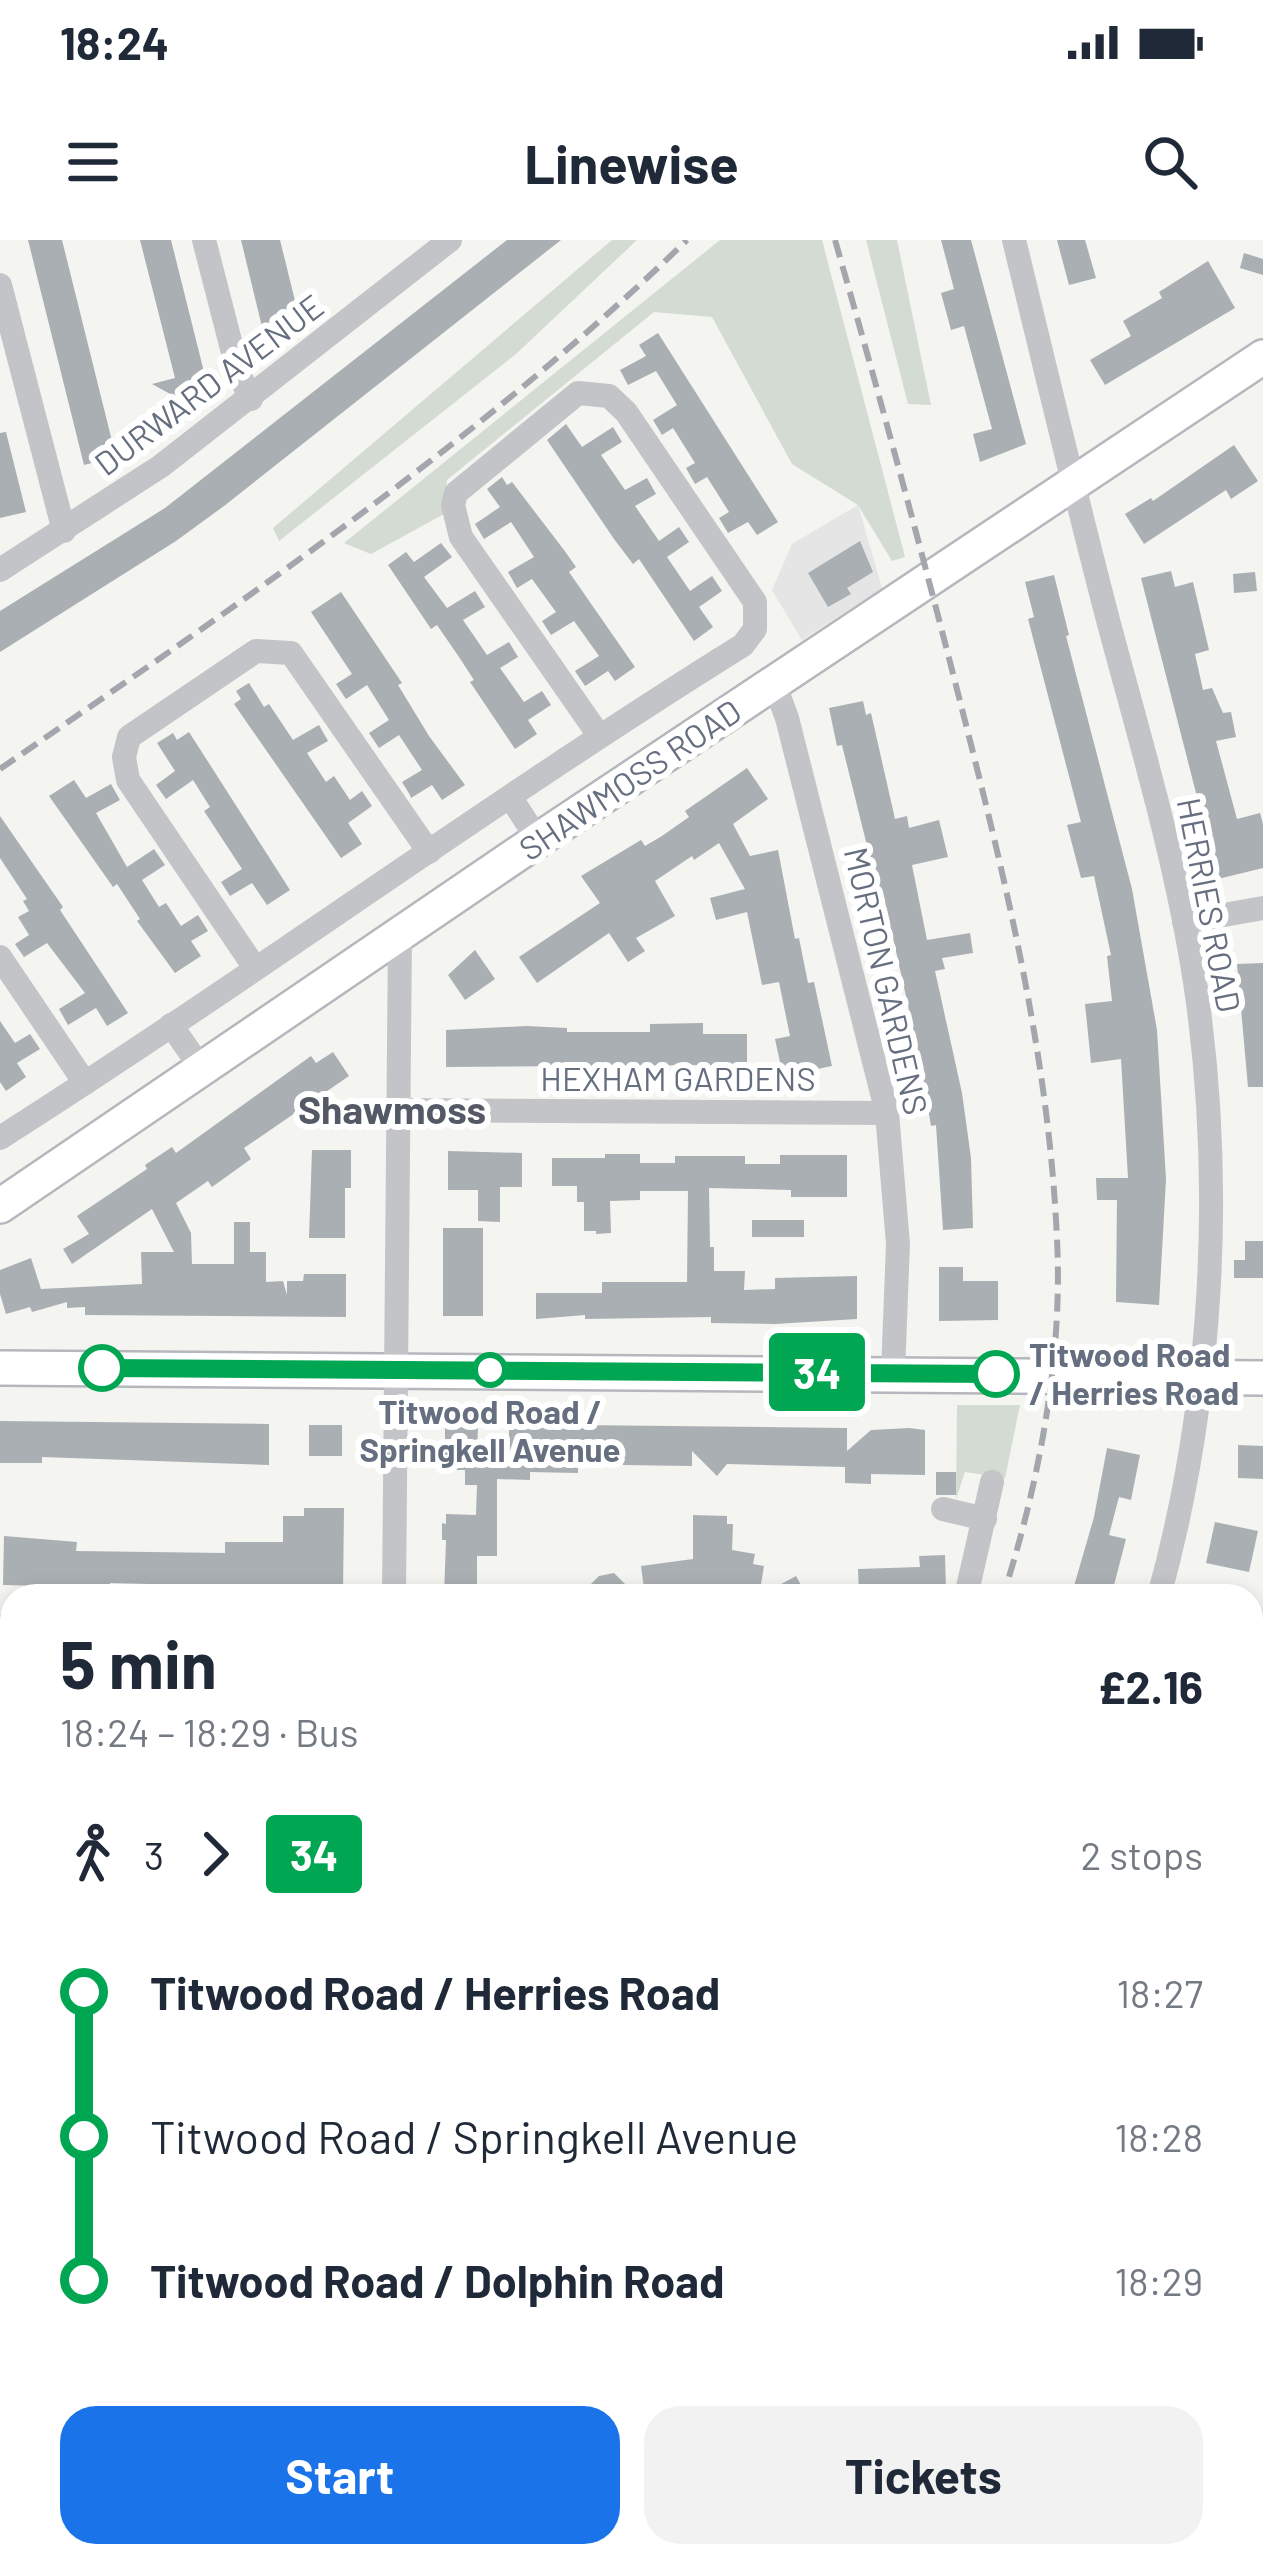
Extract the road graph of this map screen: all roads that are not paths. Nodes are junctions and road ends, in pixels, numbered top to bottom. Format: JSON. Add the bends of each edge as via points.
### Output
{"nodes":[{"id":1,"x":204,"y":240,"type":"edge"},
{"id":2,"x":450,"y":240,"type":"edge"},
{"id":3,"x":1014,"y":240,"type":"edge"},
{"id":4,"x":0,"y":285,"type":"edge"},
{"id":5,"x":1263,"y":357,"type":"edge"},
{"id":6,"x":251,"y":399,"type":"junction"},
{"id":7,"x":1072,"y":485,"type":"junction"},
{"id":8,"x":64,"y":531,"type":"junction"},
{"id":9,"x":0,"y":570,"type":"edge"},
{"id":10,"x":774,"y":683,"type":"junction"},
{"id":11,"x":598,"y":734,"type":"junction"},
{"id":12,"x":511,"y":798,"type":"junction"},
{"id":13,"x":538,"y":840,"type":"junction"},
{"id":14,"x":429,"y":852,"type":"junction"},
{"id":15,"x":1263,"y":908,"type":"edge"},
{"id":16,"x":1184,"y":922,"type":"junction"},
{"id":17,"x":400,"y":934,"type":"junction"},
{"id":18,"x":0,"y":957,"type":"edge"},
{"id":19,"x":255,"y":968,"type":"junction"},
{"id":20,"x":171,"y":1025,"type":"junction"},
{"id":21,"x":201,"y":1068,"type":"junction"},
{"id":22,"x":85,"y":1083,"type":"junction"},
{"id":23,"x":398,"y":1110,"type":"junction"},
{"id":24,"x":887,"y":1113,"type":"junction"},
{"id":25,"x":0,"y":1138,"type":"edge"},
{"id":26,"x":0,"y":1206,"type":"edge"},
{"id":27,"x":0,"y":1368,"type":"edge"},
{"id":28,"x":396,"y":1370,"type":"junction"},
{"id":29,"x":893,"y":1372,"type":"junction"},
{"id":30,"x":1200,"y":1377,"type":"junction"},
{"id":31,"x":1263,"y":1378,"type":"edge"},
{"id":32,"x":992,"y":1482,"type":"dead end"},
{"id":33,"x":943,"y":1509,"type":"dead end"},
{"id":34,"x":985,"y":1519,"type":"junction"},
{"id":35,"x":394,"y":1584,"type":"edge"},
{"id":36,"x":969,"y":1584,"type":"edge"},
{"id":37,"x":1162,"y":1584,"type":"edge"}],
"edges":[{"from":1,"to":6,"type":"street"},
{"from":2,"to":6,"type":"street","name":"DURWARD AVENUE"},
{"from":3,"to":7,"type":"street","name":"HERRIES ROAD"},
{"from":4,"to":8,"type":"street"},
{"from":5,"to":7,"type":"street","name":"SHAWMOSS ROAD"},
{"from":6,"to":8,"type":"street","name":"DURWARD AVENUE"},
{"from":7,"to":10,"type":"street","name":"SHAWMOSS ROAD"},
{"from":7,"to":16,"type":"street","name":"HERRIES ROAD"},
{"from":8,"to":9,"type":"street","name":"DURWARD AVENUE"},
{"from":10,"to":13,"type":"street","name":"SHAWMOSS ROAD"},
{"from":10,"to":24,"type":"street","name":"MORTON GARDENS"},
{"from":11,"to":11,"type":"street","via":[[461,537],[453,505],[456,493],[578,393],[609,396],[626,412],[757,612],[743,645]]},
{"from":11,"to":12,"type":"street"},
{"from":12,"to":13,"type":"street"},
{"from":12,"to":14,"type":"street"},
{"from":13,"to":17,"type":"street","name":"SHAWMOSS ROAD"},
{"from":14,"to":19,"type":"street"},
{"from":14,"to":19,"type":"street","via":[[297,657],[256,651],[194,691],[128,737],[128,780]]},
{"from":15,"to":16,"type":"street"},
{"from":16,"to":30,"type":"street","name":"HERRIES ROAD","via":[[1210,1168]]},
{"from":17,"to":21,"type":"street","name":"SHAWMOSS ROAD"},
{"from":17,"to":23,"type":"street"},
{"from":18,"to":22,"type":"street"},
{"from":19,"to":20,"type":"street"},
{"from":20,"to":21,"type":"street"},
{"from":20,"to":22,"type":"street"},
{"from":21,"to":26,"type":"street","name":"SHAWMOSS ROAD"},
{"from":22,"to":25,"type":"street"},
{"from":23,"to":24,"type":"street","name":"HEXHAM GARDENS"},
{"from":23,"to":28,"type":"street"},
{"from":24,"to":29,"type":"street","name":"MORTON GARDENS","via":[[898,1244]]},
{"from":27,"to":28,"type":"street"},
{"from":28,"to":29,"type":"street"},
{"from":28,"to":35,"type":"street"},
{"from":29,"to":30,"type":"street"},
{"from":30,"to":31,"type":"street"},
{"from":30,"to":37,"type":"street","name":"HERRIES ROAD"},
{"from":32,"to":34,"type":"street"},
{"from":33,"to":34,"type":"street"},
{"from":34,"to":36,"type":"street"}]}
